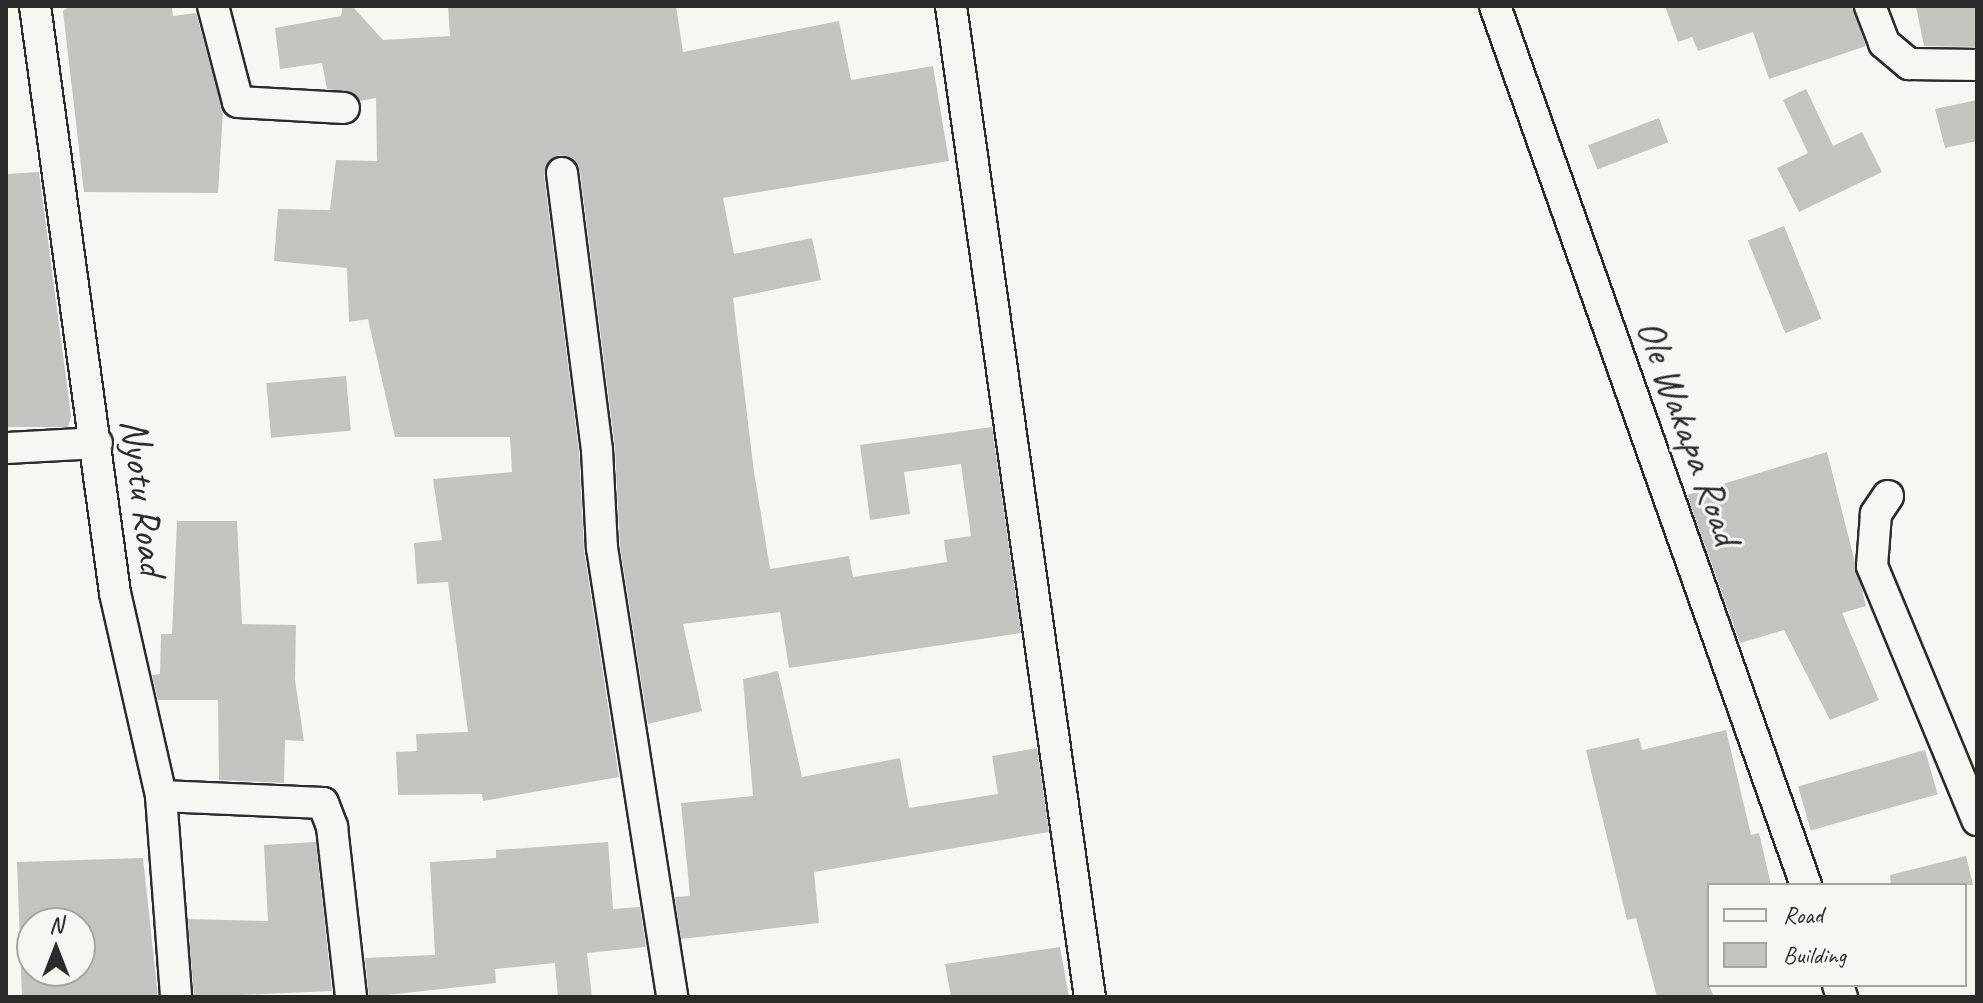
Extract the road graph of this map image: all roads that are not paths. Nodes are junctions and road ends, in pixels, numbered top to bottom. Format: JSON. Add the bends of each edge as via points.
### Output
{"nodes":[{"id":1,"x":35,"y":6,"type":"edge"},
{"id":2,"x":213,"y":6,"type":"edge"},
{"id":3,"x":951,"y":6,"type":"edge"},
{"id":4,"x":1495,"y":6,"type":"edge"},
{"id":5,"x":1870,"y":6,"type":"edge"},
{"id":6,"x":1977,"y":65,"type":"edge"},
{"id":7,"x":344,"y":108,"type":"dead end"},
{"id":8,"x":562,"y":173,"type":"dead end"},
{"id":9,"x":97,"y":443,"type":"junction"},
{"id":10,"x":6,"y":448,"type":"edge"},
{"id":11,"x":1888,"y":496,"type":"dead end"},
{"id":12,"x":161,"y":796,"type":"junction"},
{"id":13,"x":1977,"y":820,"type":"edge"},
{"id":14,"x":1805,"y":883,"type":"edge"},
{"id":15,"x":176,"y":997,"type":"edge"},
{"id":16,"x":351,"y":997,"type":"edge"},
{"id":17,"x":672,"y":997,"type":"edge"},
{"id":18,"x":1090,"y":997,"type":"edge"}],
"edges":[{"from":1,"to":9,"type":"street","name":"Nyotu Road"},
{"from":2,"to":7,"type":"street","via":[[238,102]]},
{"from":3,"to":18,"type":"street"},
{"from":4,"to":14,"type":"street","name":"Ole Wakapa Road"},
{"from":5,"to":6,"type":"street","via":[[1884,43],[1909,64]]},
{"from":8,"to":17,"type":"street","via":[[597,450],[602,548]]},
{"from":9,"to":10,"type":"street"},
{"from":9,"to":12,"type":"street","name":"Nyotu Road","via":[[115,593]]},
{"from":11,"to":13,"type":"street","via":[[1876,514],[1872,566]]},
{"from":12,"to":15,"type":"street","name":"Nyotu Road"},
{"from":12,"to":16,"type":"street","via":[[323,803],[332,827]]}]}
